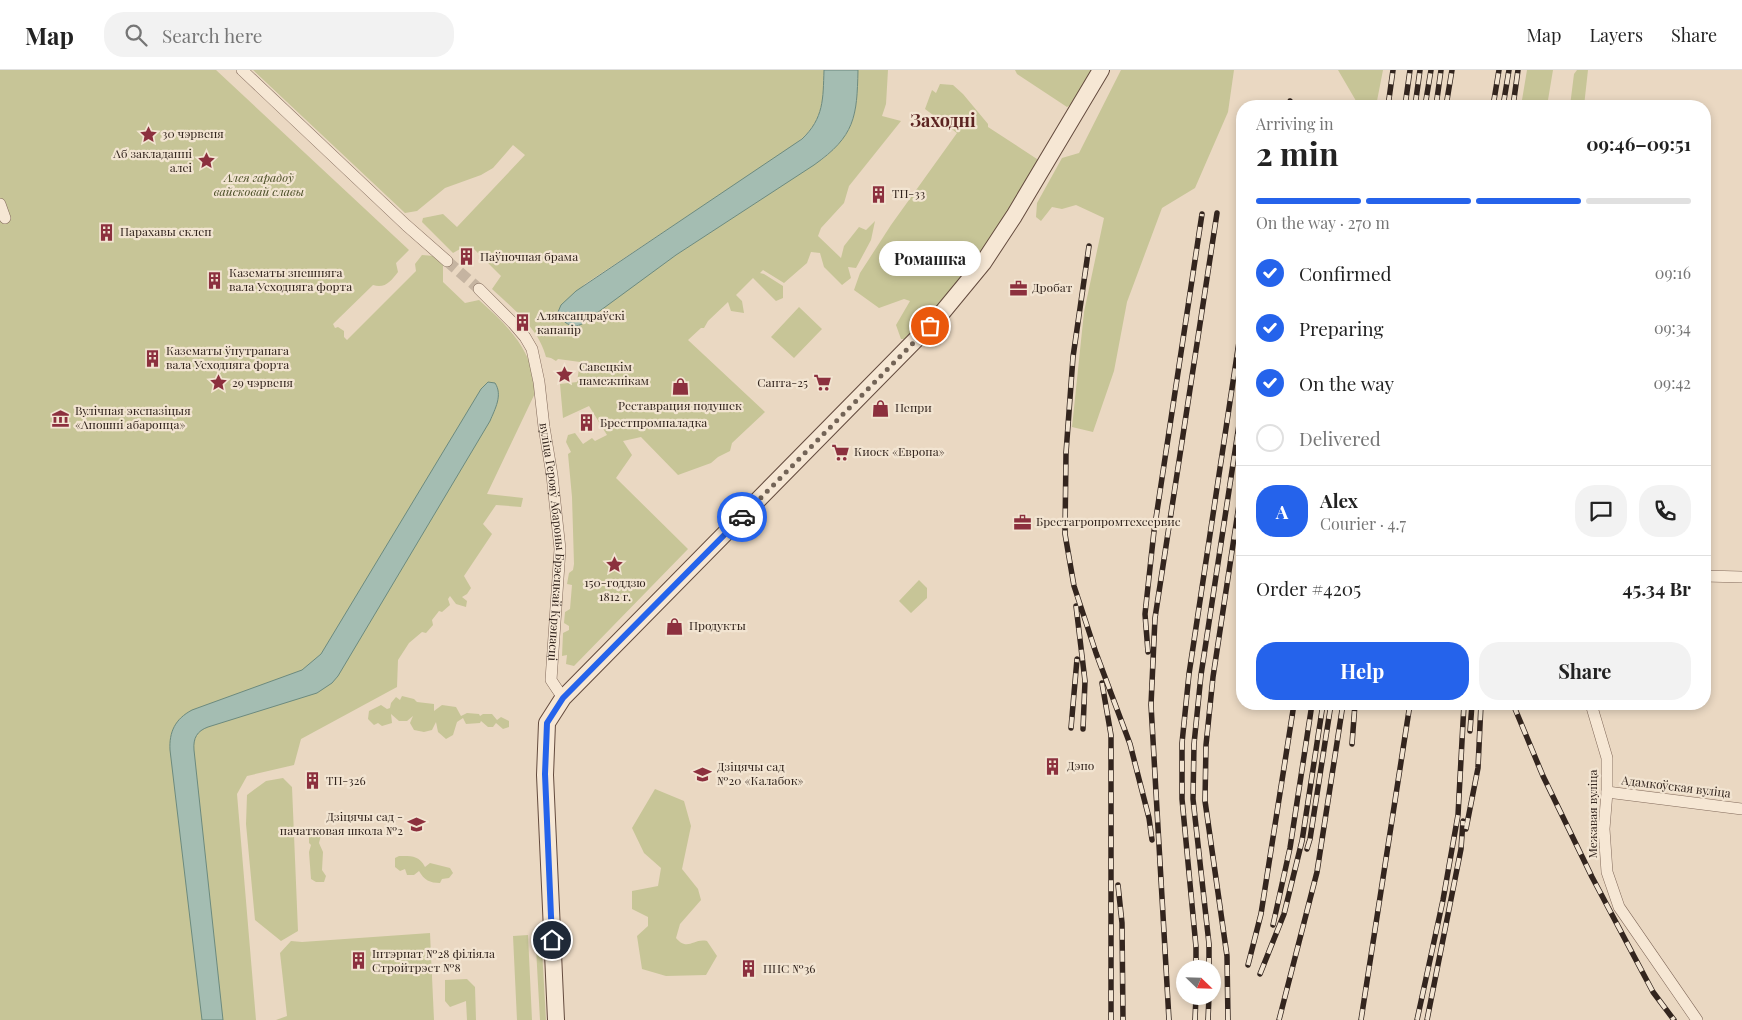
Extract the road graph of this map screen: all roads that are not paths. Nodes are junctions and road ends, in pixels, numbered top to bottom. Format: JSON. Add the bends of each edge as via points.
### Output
{"nodes":[{"id":1,"x":242,"y":70,"type":"edge"},
{"id":2,"x":1101,"y":70,"type":"edge"},
{"id":3,"x":0,"y":204,"type":"edge"},
{"id":4,"x":5,"y":218,"type":"dead end"},
{"id":5,"x":447,"y":261,"type":"tunnel mouth"},
{"id":6,"x":479,"y":289,"type":"tunnel mouth"},
{"id":7,"x":1711,"y":576,"type":"edge"},
{"id":8,"x":1742,"y":577,"type":"edge"},
{"id":9,"x":563,"y":698,"type":"junction"},
{"id":10,"x":1594,"y":710,"type":"edge"},
{"id":11,"x":1607,"y":792,"type":"junction"},
{"id":12,"x":1742,"y":809,"type":"edge"},
{"id":13,"x":556,"y":1020,"type":"edge"},
{"id":14,"x":1697,"y":1020,"type":"edge"}],
"edges":[{"from":1,"to":5,"type":"street"},
{"from":2,"to":9,"type":"main road","via":[[1014,216],[983,263],[941,314]]},
{"from":3,"to":4,"type":"street"},
{"from":6,"to":9,"type":"street","name":"вуліца Герояў Абароны Брэсцкай Крэпасці","via":[[525,337],[532,349],[539,382],[560,549],[551,680]]},
{"from":7,"to":8,"type":"street"},
{"from":9,"to":13,"type":"main road","via":[[547,723],[545,774]]},
{"from":10,"to":11,"type":"street","name":"Межавая вуліца","via":[[1607,758]]},
{"from":11,"to":12,"type":"street","name":"Адамкоўская вуліца"},
{"from":11,"to":14,"type":"street","name":"Межавая вуліца","via":[[1604,829],[1607,872],[1619,907]]}]}
